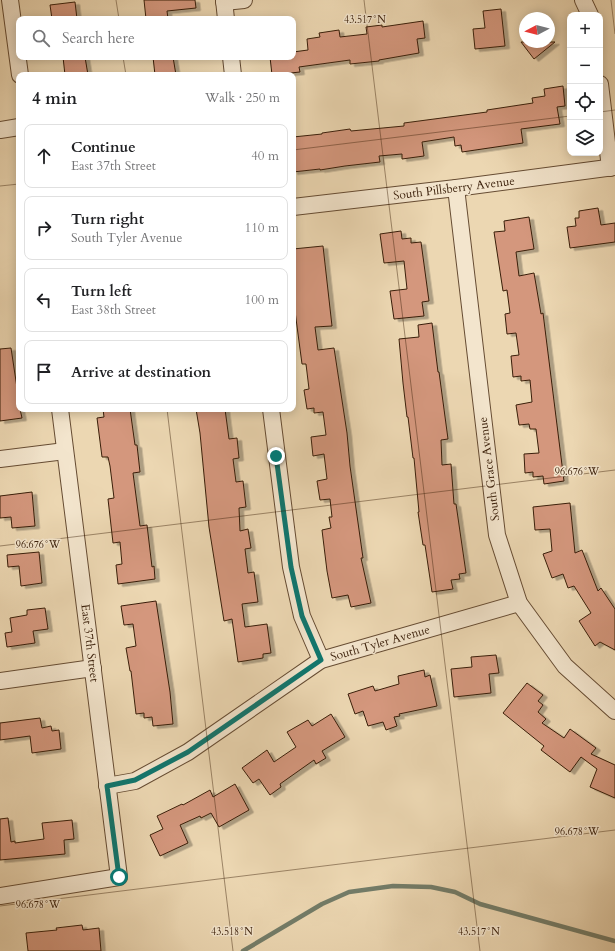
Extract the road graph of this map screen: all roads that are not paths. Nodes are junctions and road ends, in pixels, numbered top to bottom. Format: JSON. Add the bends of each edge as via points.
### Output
{"nodes":[{"id":1,"x":10,"y":0,"type":"edge"},
{"id":2,"x":244,"y":0,"type":"edge"},
{"id":3,"x":583,"y":0,"type":"edge"},
{"id":4,"x":224,"y":1,"type":"edge"},
{"id":5,"x":589,"y":12,"type":"edge"},
{"id":6,"x":226,"y":16,"type":"edge"},
{"id":7,"x":16,"y":45,"type":"edge"},
{"id":8,"x":18,"y":60,"type":"edge"},
{"id":9,"x":230,"y":60,"type":"edge"},
{"id":10,"x":20,"y":72,"type":"edge"},
{"id":11,"x":232,"y":72,"type":"edge"},
{"id":12,"x":603,"y":103,"type":"edge"},
{"id":13,"x":16,"y":127,"type":"edge"},
{"id":14,"x":0,"y":130,"type":"edge"},
{"id":15,"x":613,"y":168,"type":"edge"},
{"id":16,"x":456,"y":188,"type":"junction"},
{"id":17,"x":296,"y":207,"type":"edge"},
{"id":18,"x":60,"y":412,"type":"edge"},
{"id":19,"x":271,"y":412,"type":"edge"},
{"id":20,"x":65,"y":451,"type":"junction"},
{"id":21,"x":0,"y":458,"type":"edge"},
{"id":22,"x":519,"y":603,"type":"junction"},
{"id":23,"x":321,"y":660,"type":"junction"},
{"id":24,"x":93,"y":668,"type":"junction"},
{"id":25,"x":0,"y":681,"type":"edge"},
{"id":26,"x":615,"y":711,"type":"edge"},
{"id":27,"x":107,"y":786,"type":"junction"},
{"id":28,"x":0,"y":896,"type":"edge"}],
"edges":[{"from":1,"to":7,"type":"street"},
{"from":2,"to":4,"type":"street"},
{"from":3,"to":5,"type":"street"},
{"from":4,"to":6,"type":"street"},
{"from":8,"to":10,"type":"street"},
{"from":9,"to":11,"type":"street"},
{"from":12,"to":15,"type":"street"},
{"from":13,"to":14,"type":"street"},
{"from":15,"to":16,"type":"street","name":"South Pillsberry Avenue"},
{"from":16,"to":17,"type":"street","name":"South Pillsberry Avenue"},
{"from":16,"to":22,"type":"street","name":"South Grace Avenue","via":[[497,535]]},
{"from":18,"to":20,"type":"street","name":"East 37th Street"},
{"from":19,"to":23,"type":"street","via":[[291,567],[302,616]]},
{"from":20,"to":21,"type":"street"},
{"from":20,"to":24,"type":"street","name":"East 37th Street"},
{"from":22,"to":23,"type":"street","name":"South Tyler Avenue"},
{"from":22,"to":26,"type":"street","name":"South Grace Avenue","via":[[565,666]]},
{"from":23,"to":27,"type":"street","name":"South Tyler Avenue","via":[[188,752],[135,780]]},
{"from":24,"to":25,"type":"street"},
{"from":24,"to":27,"type":"street","name":"East 37th Street"},
{"from":27,"to":28,"type":"street","name":"East 37th Street","via":[[119,877]]}]}
